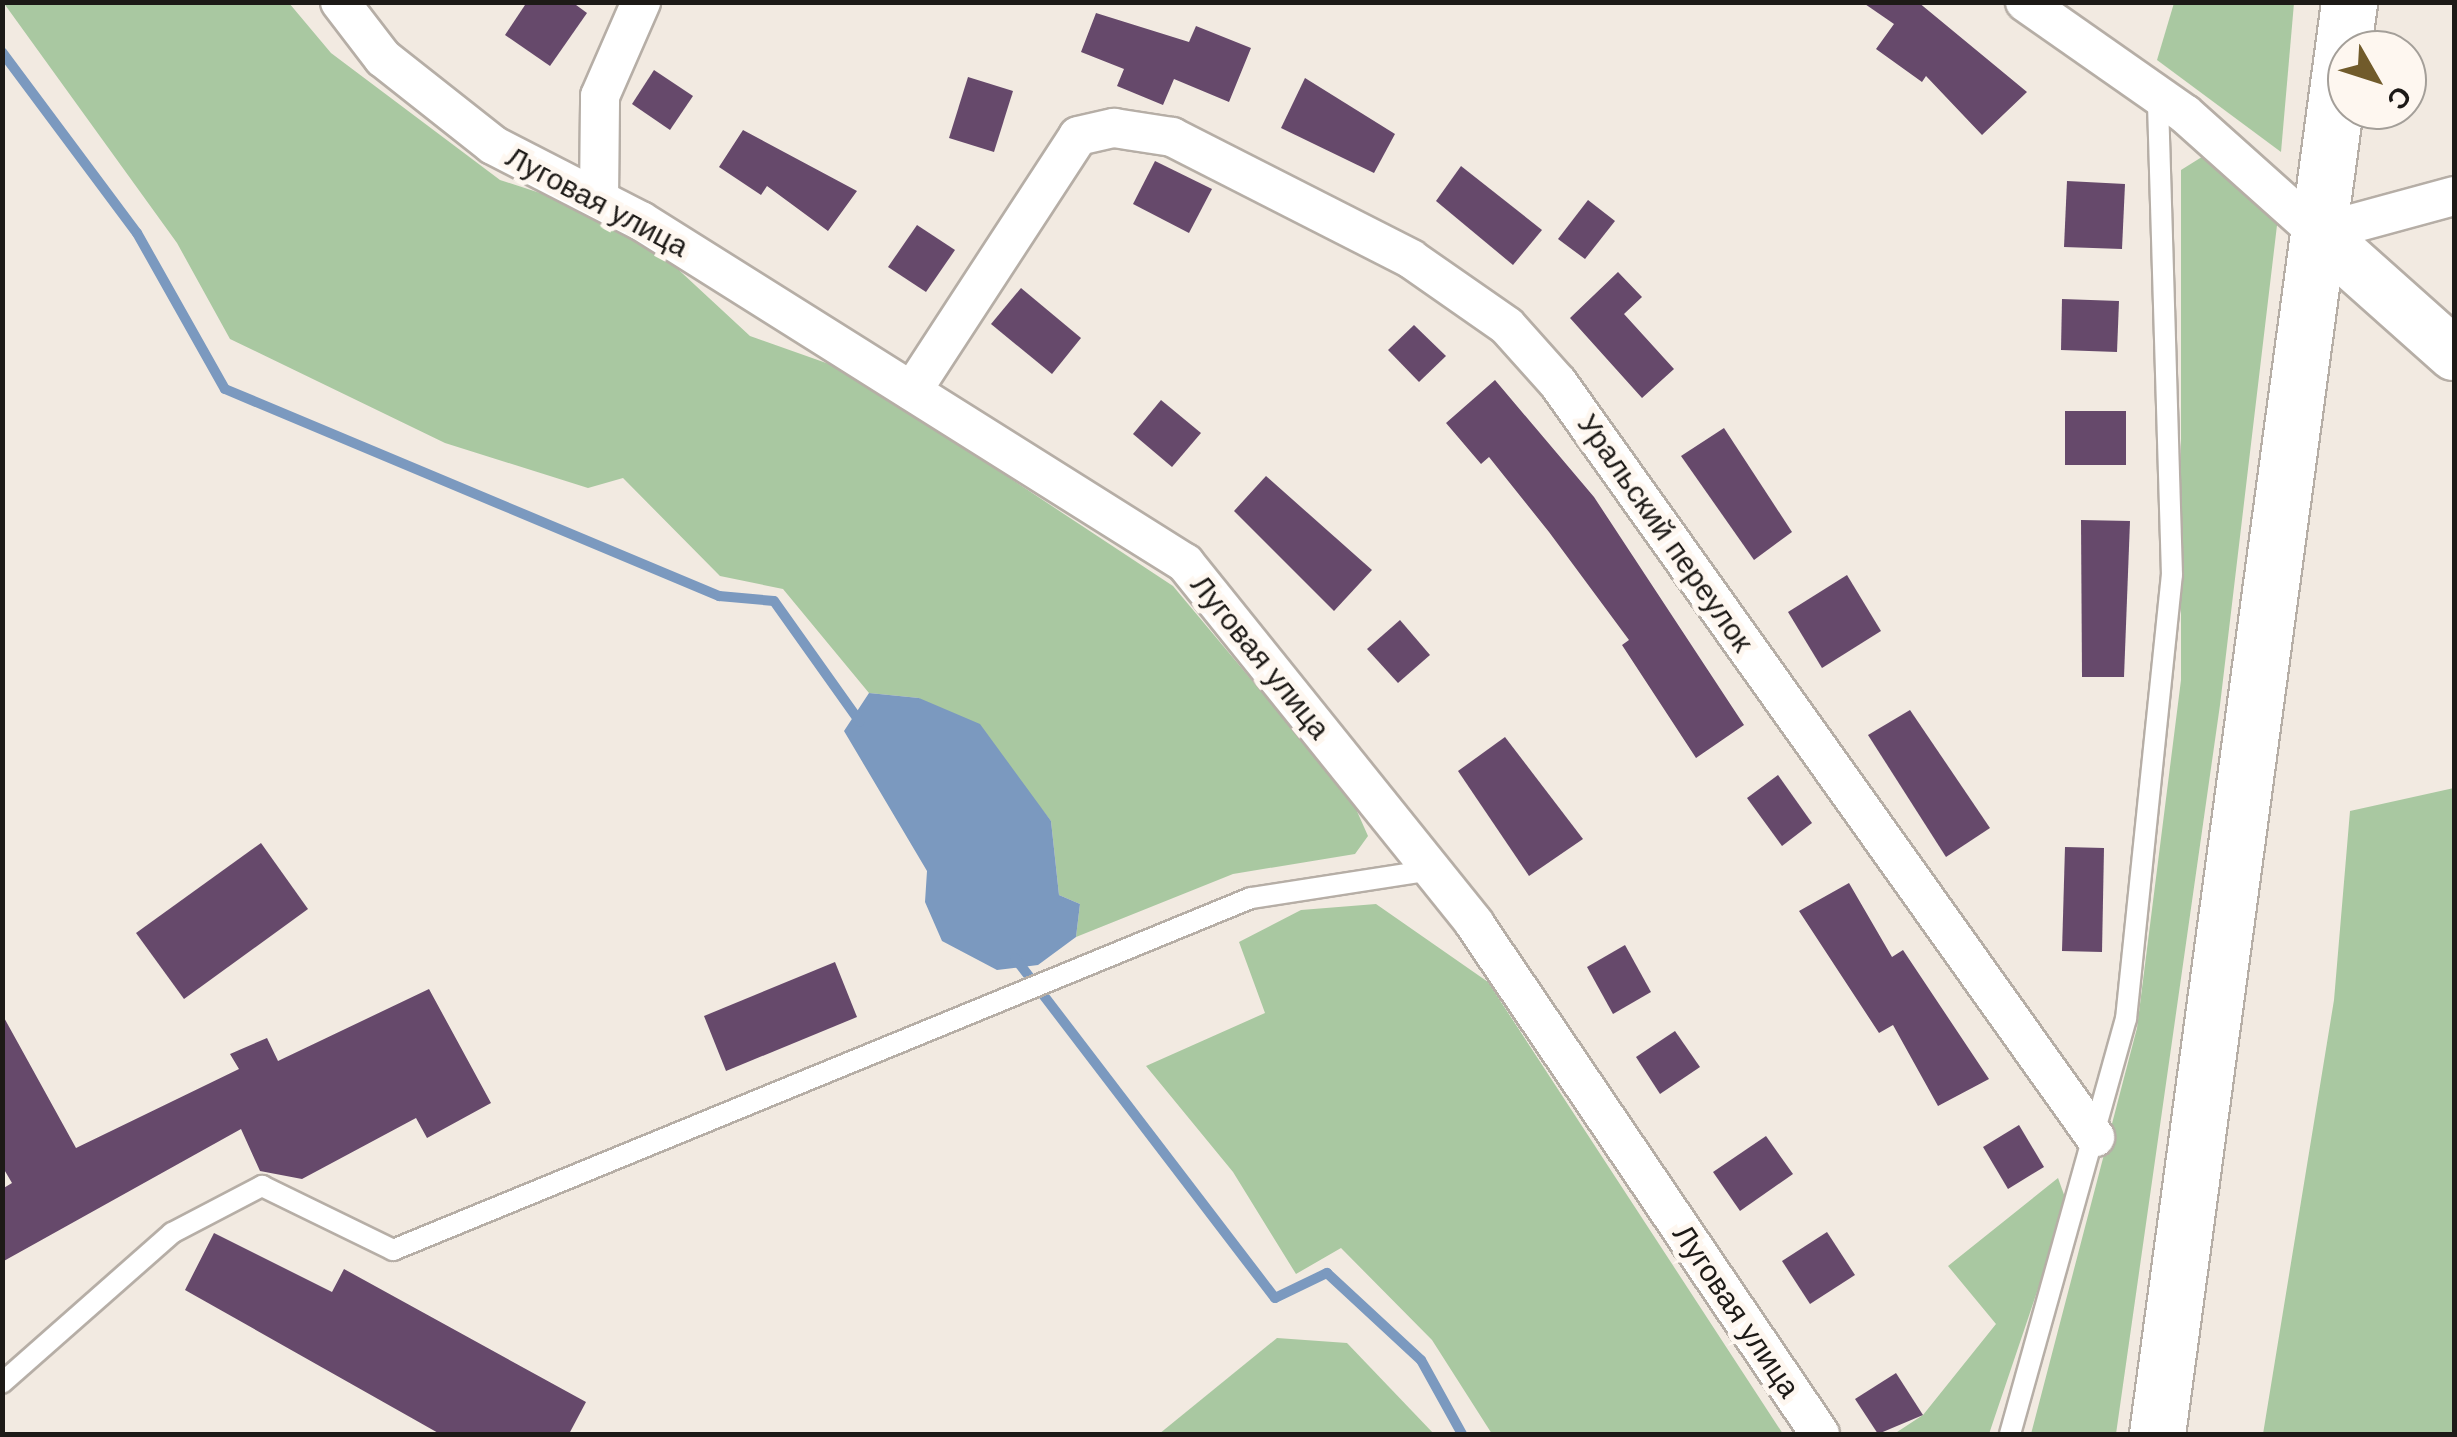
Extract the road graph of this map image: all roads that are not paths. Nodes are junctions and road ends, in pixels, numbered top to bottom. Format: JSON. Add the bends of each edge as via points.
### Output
{"nodes":[{"id":1,"x":340,"y":2,"type":"edge"},
{"id":2,"x":641,"y":2,"type":"edge"},
{"id":3,"x":2025,"y":2,"type":"edge"},
{"id":4,"x":2350,"y":2,"type":"edge"},
{"id":5,"x":2158,"y":95,"type":"junction"},
{"id":6,"x":2454,"y":196,"type":"edge"},
{"id":7,"x":598,"y":199,"type":"junction"},
{"id":8,"x":2318,"y":233,"type":"junction"},
{"id":9,"x":2454,"y":354,"type":"edge"},
{"id":10,"x":912,"y":391,"type":"junction"},
{"id":11,"x":1431,"y":870,"type":"junction"},
{"id":12,"x":2095,"y":1137,"type":"junction"},
{"id":13,"x":2,"y":1383,"type":"edge"},
{"id":14,"x":1820,"y":1434,"type":"edge"},
{"id":15,"x":2010,"y":1434,"type":"edge"},
{"id":16,"x":2157,"y":1434,"type":"edge"}],
"edges":[{"from":1,"to":7,"type":"street","name":"Луговая улица","via":[[383,58],[493,145]]},
{"from":2,"to":7,"type":"street","via":[[600,96]]},
{"from":3,"to":5,"type":"street"},
{"from":4,"to":8,"type":"main road"},
{"from":5,"to":8,"type":"street"},
{"from":5,"to":12,"type":"lane","via":[[2172,575],[2126,1019]]},
{"from":6,"to":8,"type":"street"},
{"from":7,"to":10,"type":"street","name":"Луговая улица"},
{"from":8,"to":9,"type":"street"},
{"from":8,"to":16,"type":"main road"},
{"from":10,"to":11,"type":"street","name":"Луговая улица","via":[[1185,563]]},
{"from":10,"to":12,"type":"street","name":"Уральский переулок","via":[[1078,136],[1114,128],[1172,137],[1411,259],[1507,326],[1558,382]]},
{"from":11,"to":13,"type":"lane","via":[[1251,898],[392,1250],[262,1186],[172,1233]]},
{"from":11,"to":14,"type":"street","name":"Луговая улица"},
{"from":12,"to":15,"type":"lane"}]}
